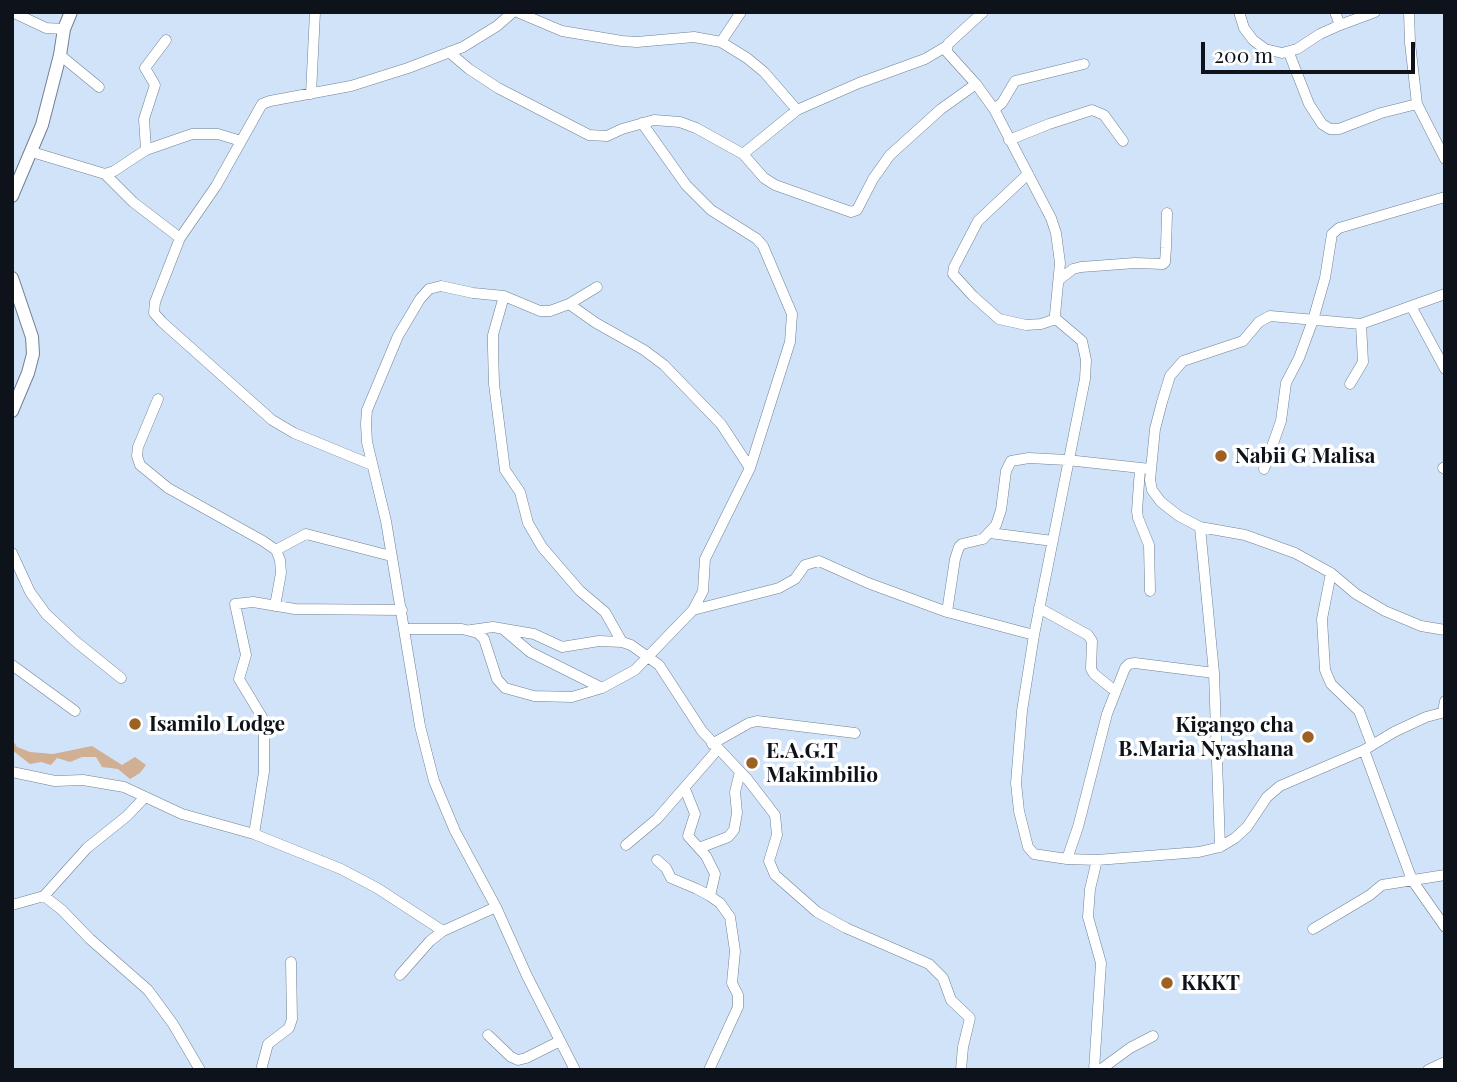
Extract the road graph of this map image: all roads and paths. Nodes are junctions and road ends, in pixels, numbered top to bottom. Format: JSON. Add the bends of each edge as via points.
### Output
{"nodes":[{"id":1,"x":12,"y":12,"type":"edge"},
{"id":2,"x":71,"y":12,"type":"edge"},
{"id":3,"x":315,"y":12,"type":"edge"},
{"id":4,"x":515,"y":12,"type":"edge"},
{"id":5,"x":741,"y":12,"type":"edge"},
{"id":6,"x":983,"y":12,"type":"edge"},
{"id":7,"x":1239,"y":12,"type":"edge"},
{"id":8,"x":1335,"y":12,"type":"edge"},
{"id":9,"x":1375,"y":12,"type":"edge"},
{"id":10,"x":1409,"y":12,"type":"edge"},
{"id":11,"x":1340,"y":24,"type":"junction"},
{"id":12,"x":64,"y":29,"type":"junction"},
{"id":13,"x":166,"y":40,"type":"dead end"},
{"id":14,"x":721,"y":42,"type":"junction"},
{"id":15,"x":947,"y":46,"type":"junction"},
{"id":16,"x":449,"y":52,"type":"junction"},
{"id":17,"x":1289,"y":53,"type":"junction"},
{"id":18,"x":60,"y":55,"type":"junction"},
{"id":19,"x":1084,"y":64,"type":"dead end"},
{"id":20,"x":976,"y":84,"type":"junction"},
{"id":21,"x":99,"y":87,"type":"dead end"},
{"id":22,"x":311,"y":94,"type":"junction"},
{"id":23,"x":1417,"y":104,"type":"junction"},
{"id":24,"x":994,"y":109,"type":"junction"},
{"id":25,"x":797,"y":110,"type":"junction"},
{"id":26,"x":642,"y":123,"type":"junction"},
{"id":27,"x":1009,"y":140,"type":"junction"},
{"id":28,"x":241,"y":141,"type":"junction"},
{"id":29,"x":1122,"y":141,"type":"dead end"},
{"id":30,"x":146,"y":150,"type":"junction"},
{"id":31,"x":32,"y":152,"type":"junction"},
{"id":32,"x":743,"y":154,"type":"junction"},
{"id":33,"x":1445,"y":159,"type":"edge"},
{"id":34,"x":105,"y":174,"type":"junction"},
{"id":35,"x":1028,"y":174,"type":"junction"},
{"id":36,"x":12,"y":196,"type":"edge"},
{"id":37,"x":1445,"y":197,"type":"edge"},
{"id":38,"x":1167,"y":213,"type":"dead end"},
{"id":39,"x":180,"y":238,"type":"junction"},
{"id":40,"x":12,"y":278,"type":"edge"},
{"id":41,"x":1060,"y":279,"type":"junction"},
{"id":42,"x":597,"y":287,"type":"dead end"},
{"id":43,"x":1445,"y":294,"type":"edge"},
{"id":44,"x":504,"y":296,"type":"junction"},
{"id":45,"x":569,"y":304,"type":"junction"},
{"id":46,"x":1411,"y":306,"type":"junction"},
{"id":47,"x":1056,"y":319,"type":"junction"},
{"id":48,"x":1314,"y":320,"type":"junction"},
{"id":49,"x":1361,"y":324,"type":"junction"},
{"id":50,"x":1445,"y":369,"type":"edge"},
{"id":51,"x":1350,"y":384,"type":"dead end"},
{"id":52,"x":158,"y":398,"type":"dead end"},
{"id":53,"x":12,"y":411,"type":"edge"},
{"id":54,"x":1067,"y":460,"type":"junction"},
{"id":55,"x":372,"y":465,"type":"junction"},
{"id":56,"x":750,"y":468,"type":"junction"},
{"id":57,"x":1145,"y":469,"type":"junction"},
{"id":58,"x":1264,"y":469,"type":"dead end"},
{"id":59,"x":1200,"y":527,"type":"junction"},
{"id":60,"x":990,"y":533,"type":"junction"},
{"id":61,"x":1053,"y":541,"type":"junction"},
{"id":62,"x":275,"y":550,"type":"junction"},
{"id":63,"x":12,"y":553,"type":"edge"},
{"id":64,"x":391,"y":556,"type":"junction"},
{"id":65,"x":1331,"y":573,"type":"junction"},
{"id":66,"x":1150,"y":591,"type":"dead end"},
{"id":67,"x":703,"y":592,"type":"junction"},
{"id":68,"x":725,"y":602,"type":"junction"},
{"id":69,"x":275,"y":606,"type":"junction"},
{"id":70,"x":1040,"y":608,"type":"junction"},
{"id":71,"x":402,"y":610,"type":"junction"},
{"id":72,"x":693,"y":610,"type":"junction"},
{"id":73,"x":947,"y":612,"type":"junction"},
{"id":74,"x":406,"y":629,"type":"junction"},
{"id":75,"x":503,"y":629,"type":"junction"},
{"id":76,"x":471,"y":630,"type":"junction"},
{"id":77,"x":1445,"y":630,"type":"edge"},
{"id":78,"x":1034,"y":635,"type":"junction"},
{"id":79,"x":622,"y":642,"type":"junction"},
{"id":80,"x":649,"y":658,"type":"junction"},
{"id":81,"x":12,"y":665,"type":"edge"},
{"id":82,"x":1214,"y":673,"type":"junction"},
{"id":83,"x":121,"y":678,"type":"dead end"},
{"id":84,"x":602,"y":688,"type":"junction"},
{"id":85,"x":1115,"y":691,"type":"junction"},
{"id":86,"x":1443,"y":709,"type":"edge"},
{"id":87,"x":75,"y":711,"type":"dead end"},
{"id":88,"x":1445,"y":725,"type":"edge"},
{"id":89,"x":855,"y":733,"type":"dead end"},
{"id":90,"x":715,"y":746,"type":"junction"},
{"id":91,"x":1368,"y":748,"type":"junction"},
{"id":92,"x":12,"y":772,"type":"edge"},
{"id":93,"x":740,"y":772,"type":"junction"},
{"id":94,"x":685,"y":789,"type":"junction"},
{"id":95,"x":145,"y":797,"type":"junction"},
{"id":96,"x":254,"y":834,"type":"junction"},
{"id":97,"x":626,"y":845,"type":"dead end"},
{"id":98,"x":1220,"y":847,"type":"junction"},
{"id":99,"x":699,"y":848,"type":"junction"},
{"id":100,"x":1067,"y":859,"type":"junction"},
{"id":101,"x":657,"y":860,"type":"dead end"},
{"id":102,"x":1097,"y":860,"type":"junction"},
{"id":103,"x":1445,"y":875,"type":"edge"},
{"id":104,"x":1412,"y":880,"type":"junction"},
{"id":105,"x":44,"y":896,"type":"junction"},
{"id":106,"x":710,"y":896,"type":"junction"},
{"id":107,"x":12,"y":905,"type":"edge"},
{"id":108,"x":496,"y":907,"type":"junction"},
{"id":109,"x":1445,"y":927,"type":"edge"},
{"id":110,"x":1313,"y":929,"type":"dead end"},
{"id":111,"x":443,"y":931,"type":"junction"},
{"id":112,"x":291,"y":962,"type":"dead end"},
{"id":113,"x":400,"y":975,"type":"dead end"},
{"id":114,"x":488,"y":1035,"type":"dead end"},
{"id":115,"x":1153,"y":1036,"type":"dead end"},
{"id":116,"x":560,"y":1041,"type":"junction"},
{"id":117,"x":1445,"y":1062,"type":"edge"},
{"id":118,"x":200,"y":1070,"type":"edge"},
{"id":119,"x":261,"y":1070,"type":"edge"},
{"id":120,"x":575,"y":1070,"type":"edge"},
{"id":121,"x":709,"y":1070,"type":"edge"},
{"id":122,"x":961,"y":1070,"type":"edge"},
{"id":123,"x":1094,"y":1070,"type":"edge"},
{"id":124,"x":1100,"y":1070,"type":"edge"},
{"id":125,"x":1428,"y":1070,"type":"edge"}],
"edges":[{"from":1,"to":12,"type":"street","via":[[46,28]]},
{"from":2,"to":12,"type":"main road"},
{"from":3,"to":22,"type":"street"},
{"from":4,"to":14,"type":"street","via":[[562,31],[622,41],[694,37]]},
{"from":4,"to":16,"type":"street"},
{"from":5,"to":14,"type":"street"},
{"from":6,"to":15,"type":"street"},
{"from":7,"to":17,"type":"street","via":[[1253,40]]},
{"from":8,"to":11,"type":"street"},
{"from":9,"to":11,"type":"street"},
{"from":10,"to":23,"type":"street"},
{"from":11,"to":17,"type":"street"},
{"from":12,"to":18,"type":"main road"},
{"from":13,"to":30,"type":"street","via":[[145,68],[155,85],[144,118]]},
{"from":14,"to":25,"type":"street","via":[[764,72]]},
{"from":15,"to":20,"type":"street","via":[[947,52]]},
{"from":15,"to":25,"type":"street"},
{"from":16,"to":22,"type":"street","via":[[351,86]]},
{"from":16,"to":26,"type":"street","via":[[498,88],[589,135],[607,136]]},
{"from":17,"to":23,"type":"street","via":[[1309,104],[1330,129]]},
{"from":18,"to":21,"type":"street"},
{"from":18,"to":31,"type":"main road"},
{"from":19,"to":24,"type":"street","via":[[1015,81]]},
{"from":20,"to":24,"type":"street"},
{"from":20,"to":32,"type":"street","via":[[890,155],[855,212],[775,185]]},
{"from":22,"to":28,"type":"street","via":[[262,104]]},
{"from":23,"to":33,"type":"street"},
{"from":24,"to":27,"type":"street"},
{"from":25,"to":32,"type":"street"},
{"from":26,"to":32,"type":"street","via":[[680,121]]},
{"from":26,"to":56,"type":"street","via":[[686,185],[711,210],[763,246],[792,314],[790,342]]},
{"from":27,"to":29,"type":"street","via":[[1092,110],[1104,115]]},
{"from":27,"to":35,"type":"street"},
{"from":28,"to":30,"type":"street","via":[[205,132]]},
{"from":28,"to":39,"type":"street"},
{"from":30,"to":34,"type":"street"},
{"from":31,"to":34,"type":"street"},
{"from":31,"to":36,"type":"main road"},
{"from":34,"to":39,"type":"street"},
{"from":35,"to":41,"type":"street","via":[[1056,233]]},
{"from":35,"to":47,"type":"street","via":[[978,221],[953,274],[999,319],[1026,325]]},
{"from":37,"to":48,"type":"street","via":[[1334,230]]},
{"from":38,"to":41,"type":"street","via":[[1163,264],[1081,267]]},
{"from":39,"to":55,"type":"street","via":[[155,302],[157,317],[272,420]]},
{"from":40,"to":53,"type":"main road","via":[[32,337],[33,354]]},
{"from":41,"to":47,"type":"street"},
{"from":42,"to":45,"type":"street"},
{"from":43,"to":46,"type":"street"},
{"from":44,"to":45,"type":"street","via":[[540,311]]},
{"from":44,"to":55,"type":"street","via":[[441,286],[429,289],[420,299],[398,336],[367,410]]},
{"from":44,"to":79,"type":"street","via":[[493,335],[493,356],[505,470],[520,492],[528,523],[542,547],[604,612]]},
{"from":45,"to":56,"type":"street","via":[[664,365],[721,424]]},
{"from":46,"to":49,"type":"street"},
{"from":46,"to":50,"type":"street"},
{"from":47,"to":54,"type":"street","via":[[1078,335],[1086,360]]},
{"from":48,"to":49,"type":"street"},
{"from":48,"to":57,"type":"street","via":[[1266,317],[1243,341],[1198,355],[1176,368],[1161,402]]},
{"from":48,"to":58,"type":"street","via":[[1286,383],[1280,421]]},
{"from":49,"to":51,"type":"street","via":[[1363,362]]},
{"from":52,"to":62,"type":"street","via":[[138,447],[140,465],[169,488]]},
{"from":54,"to":57,"type":"street"},
{"from":54,"to":60,"type":"street","via":[[1011,461],[1001,510]]},
{"from":54,"to":61,"type":"street"},
{"from":55,"to":64,"type":"street"},
{"from":56,"to":67,"type":"street","via":[[707,553]]},
{"from":57,"to":59,"type":"street","via":[[1161,502]]},
{"from":57,"to":66,"type":"street","via":[[1137,511],[1149,545]]},
{"from":59,"to":65,"type":"street","via":[[1274,545]]},
{"from":59,"to":82,"type":"street"},
{"from":60,"to":61,"type":"street"},
{"from":60,"to":73,"type":"street","via":[[959,547]]},
{"from":61,"to":70,"type":"street"},
{"from":62,"to":64,"type":"street","via":[[306,534]]},
{"from":62,"to":69,"type":"street","via":[[281,573]]},
{"from":63,"to":83,"type":"street","via":[[46,614]]},
{"from":64,"to":71,"type":"street"},
{"from":65,"to":77,"type":"street","via":[[1385,611]]},
{"from":65,"to":91,"type":"street","via":[[1322,619],[1325,670],[1331,684],[1359,711]]},
{"from":67,"to":68,"type":"street"},
{"from":67,"to":72,"type":"street"},
{"from":68,"to":72,"type":"street"},
{"from":68,"to":73,"type":"street","via":[[779,588],[795,579],[805,565],[819,561]]},
{"from":69,"to":71,"type":"street"},
{"from":69,"to":96,"type":"street","via":[[235,604],[246,656],[239,679],[262,717],[264,733],[264,772]]},
{"from":70,"to":78,"type":"street"},
{"from":70,"to":85,"type":"street","via":[[1088,635],[1091,669]]},
{"from":71,"to":74,"type":"street"},
{"from":72,"to":80,"type":"street"},
{"from":73,"to":78,"type":"street"},
{"from":74,"to":76,"type":"street"},
{"from":74,"to":108,"type":"street","via":[[420,726],[434,781]]},
{"from":75,"to":76,"type":"street"},
{"from":75,"to":79,"type":"street","via":[[534,634],[562,648]]},
{"from":75,"to":84,"type":"street","via":[[530,652]]},
{"from":76,"to":84,"type":"street","via":[[484,639],[497,679],[505,688],[554,698]]},
{"from":78,"to":100,"type":"street","via":[[1017,755],[1019,811],[1031,851]]},
{"from":79,"to":80,"type":"street"},
{"from":80,"to":84,"type":"street"},
{"from":80,"to":90,"type":"street","via":[[665,673]]},
{"from":81,"to":87,"type":"street"},
{"from":82,"to":85,"type":"street","via":[[1129,664]]},
{"from":82,"to":98,"type":"street"},
{"from":85,"to":100,"type":"street"},
{"from":86,"to":88,"type":"street"},
{"from":86,"to":91,"type":"street"},
{"from":89,"to":90,"type":"street","via":[[757,721]]},
{"from":90,"to":93,"type":"street"},
{"from":90,"to":94,"type":"street"},
{"from":91,"to":98,"type":"street","via":[[1280,786],[1247,827]]},
{"from":91,"to":104,"type":"street"},
{"from":92,"to":95,"type":"street","via":[[55,781],[106,783]]},
{"from":93,"to":99,"type":"street","via":[[734,830]]},
{"from":93,"to":122,"type":"street","via":[[775,816],[778,835],[769,861],[775,875],[817,912],[929,964],[943,978],[951,1000],[970,1018]]},
{"from":94,"to":97,"type":"street"},
{"from":94,"to":99,"type":"street","via":[[695,814],[688,836]]},
{"from":95,"to":96,"type":"street","via":[[182,814]]},
{"from":95,"to":105,"type":"street","via":[[87,848]]},
{"from":96,"to":111,"type":"street","via":[[377,888]]},
{"from":98,"to":102,"type":"street"},
{"from":99,"to":106,"type":"street","via":[[715,874]]},
{"from":100,"to":102,"type":"street"},
{"from":101,"to":106,"type":"street","via":[[671,878]]},
{"from":102,"to":123,"type":"street","via":[[1088,917],[1101,963]]},
{"from":103,"to":104,"type":"street"},
{"from":104,"to":109,"type":"street"},
{"from":104,"to":110,"type":"street","via":[[1382,885]]},
{"from":105,"to":107,"type":"street"},
{"from":105,"to":118,"type":"street","via":[[148,990]]},
{"from":106,"to":121,"type":"street","via":[[730,917],[735,951],[732,983],[738,1002]]},
{"from":108,"to":111,"type":"street"},
{"from":108,"to":116,"type":"street"},
{"from":111,"to":113,"type":"street"},
{"from":112,"to":119,"type":"street","via":[[289,1028],[268,1044]]},
{"from":114,"to":116,"type":"street","via":[[518,1060]]},
{"from":115,"to":124,"type":"street"},
{"from":116,"to":120,"type":"street"},
{"from":117,"to":125,"type":"street"}]}
